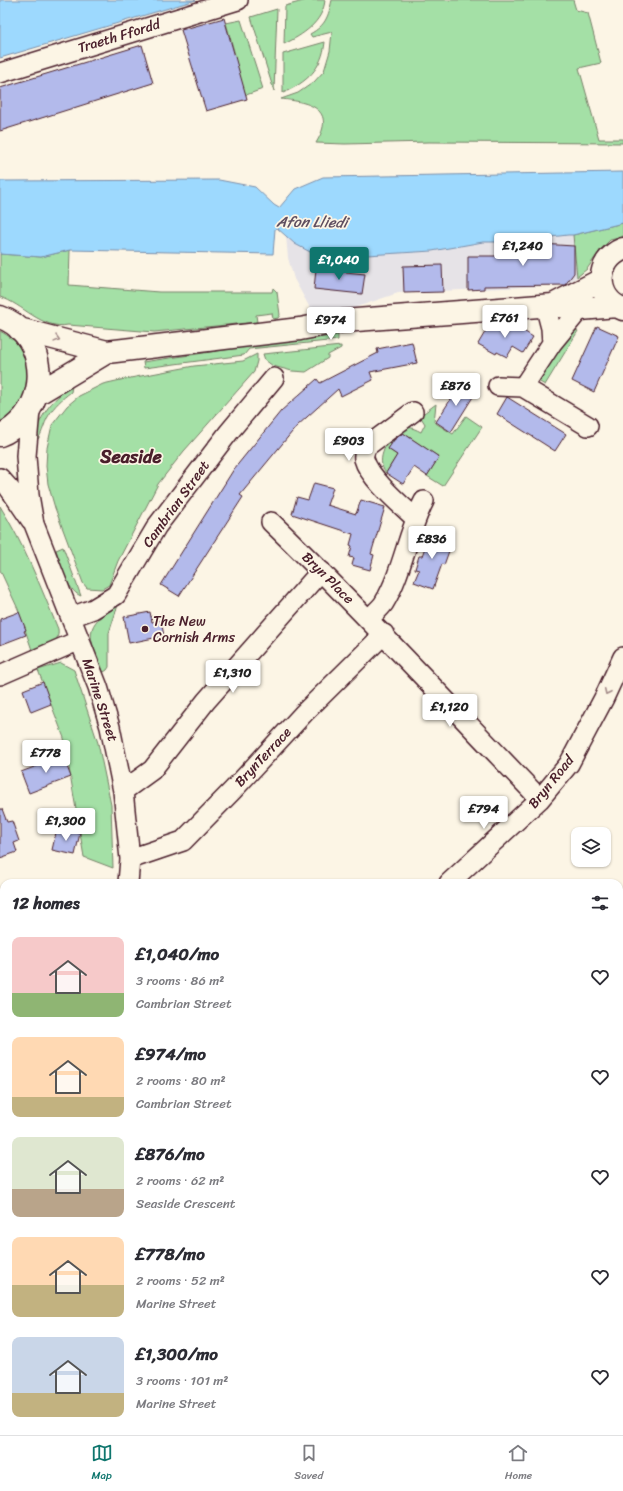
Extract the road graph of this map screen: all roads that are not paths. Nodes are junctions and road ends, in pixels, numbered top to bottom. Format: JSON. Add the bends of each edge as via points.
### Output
{"nodes":[{"id":1,"x":238,"y":0,"type":"edge"},
{"id":2,"x":0,"y":73,"type":"edge"},
{"id":3,"x":623,"y":249,"type":"edge"},
{"id":4,"x":601,"y":280,"type":"junction"},
{"id":5,"x":549,"y":305,"type":"junction"},
{"id":6,"x":620,"y":308,"type":"edge"},
{"id":7,"x":580,"y":309,"type":"junction"},
{"id":8,"x":0,"y":317,"type":"edge"},
{"id":9,"x":19,"y":329,"type":"junction"},
{"id":10,"x":552,"y":343,"type":"junction"},
{"id":11,"x":107,"y":352,"type":"junction"},
{"id":12,"x":274,"y":378,"type":"dead end"},
{"id":13,"x":498,"y":386,"type":"dead end"},
{"id":14,"x":523,"y":387,"type":"junction"},
{"id":15,"x":33,"y":402,"type":"junction"},
{"id":16,"x":413,"y":412,"type":"dead end"},
{"id":17,"x":588,"y":426,"type":"dead end"},
{"id":18,"x":0,"y":435,"type":"edge"},
{"id":19,"x":0,"y":478,"type":"edge"},
{"id":20,"x":271,"y":522,"type":"dead end"},
{"id":21,"x":34,"y":524,"type":"junction"},
{"id":22,"x":321,"y":571,"type":"junction"},
{"id":23,"x":71,"y":617,"type":"junction"},
{"id":24,"x":368,"y":619,"type":"junction"},
{"id":25,"x":384,"y":634,"type":"junction"},
{"id":26,"x":80,"y":640,"type":"junction"},
{"id":27,"x":623,"y":657,"type":"edge"},
{"id":28,"x":0,"y":675,"type":"edge"},
{"id":29,"x":123,"y":790,"type":"junction"},
{"id":30,"x":540,"y":799,"type":"junction"},
{"id":31,"x":130,"y":859,"type":"junction"},
{"id":32,"x":128,"y":879,"type":"edge"},
{"id":33,"x":453,"y":879,"type":"edge"}],
"edges":[{"from":1,"to":2,"type":"street","name":"Traeth Ffordd"},
{"from":3,"to":4,"type":"main road","via":[[608,259]]},
{"from":4,"to":5,"type":"main road"},
{"from":4,"to":6,"type":"main road","via":[[603,291],[609,300]]},
{"from":5,"to":7,"type":"main road"},
{"from":5,"to":10,"type":"street"},
{"from":5,"to":11,"type":"main road","via":[[343,321],[300,329]]},
{"from":6,"to":7,"type":"main road"},
{"from":7,"to":10,"type":"street"},
{"from":8,"to":9,"type":"main road"},
{"from":9,"to":11,"type":"main road","one_way":true},
{"from":9,"to":15,"type":"main road","via":[[30,342],[37,358],[40,376]]},
{"from":10,"to":14,"type":"street"},
{"from":11,"to":15,"type":"main road"},
{"from":12,"to":23,"type":"street","name":"Cambrian Street","via":[[157,526],[116,594]]},
{"from":13,"to":14,"type":"street"},
{"from":14,"to":17,"type":"street"},
{"from":15,"to":18,"type":"main road","via":[[18,424]]},
{"from":15,"to":21,"type":"street","name":"Marine Street","via":[[26,456]]},
{"from":16,"to":24,"type":"street","via":[[366,447],[364,453],[364,459],[375,478],[419,510],[398,574],[383,605]]},
{"from":19,"to":21,"type":"street","name":"Marine Street"},
{"from":20,"to":22,"type":"street","name":"Bryn Place"},
{"from":21,"to":23,"type":"street","name":"Marine Street"},
{"from":22,"to":24,"type":"street","name":"Bryn Place"},
{"from":22,"to":29,"type":"street","via":[[206,701],[152,770]]},
{"from":23,"to":26,"type":"street","name":"Marine Street"},
{"from":24,"to":25,"type":"street","name":"Bryn Place"},
{"from":25,"to":30,"type":"street","name":"Bryn Place"},
{"from":25,"to":31,"type":"street","name":"BrynTerrace","via":[[304,713],[183,841]]},
{"from":26,"to":28,"type":"street"},
{"from":26,"to":29,"type":"street","name":"Marine Street","via":[[110,727]]},
{"from":27,"to":30,"type":"street","name":"Bryn Road","one_way":true,"via":[[569,764]]},
{"from":29,"to":31,"type":"street","name":"Marine Street"},
{"from":30,"to":33,"type":"street","name":"Bryn Road"},
{"from":31,"to":32,"type":"street","name":"Marine Street"}]}
